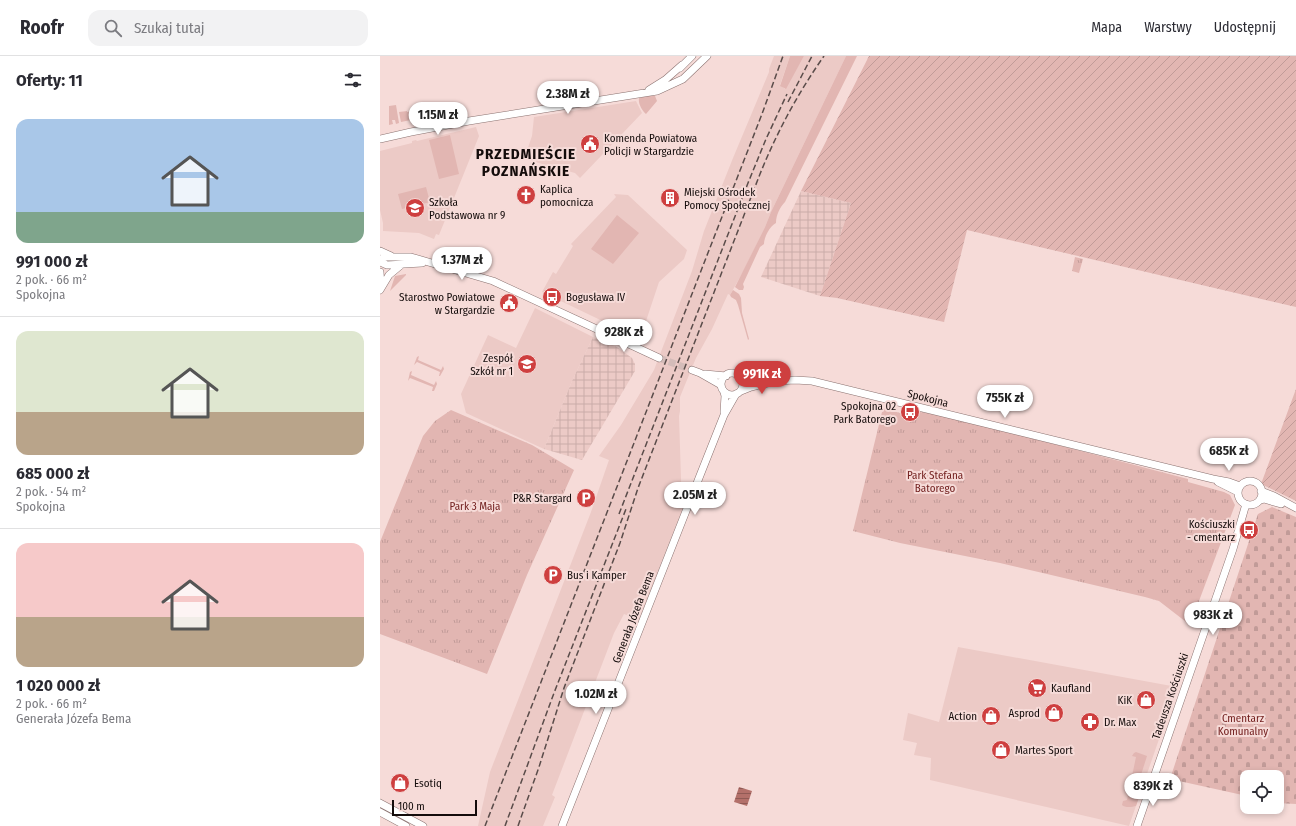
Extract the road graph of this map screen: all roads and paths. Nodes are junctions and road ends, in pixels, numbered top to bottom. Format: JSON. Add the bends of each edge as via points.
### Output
{"nodes":[{"id":1,"x":692,"y":56,"type":"edge"},
{"id":2,"x":707,"y":56,"type":"edge"},
{"id":3,"x":682,"y":65,"type":"junction"},
{"id":4,"x":684,"y":78,"type":"junction"},
{"id":5,"x":640,"y":94,"type":"junction"},
{"id":6,"x":380,"y":139,"type":"edge"},
{"id":7,"x":380,"y":252,"type":"edge"},
{"id":8,"x":391,"y":256,"type":"junction"},
{"id":9,"x":380,"y":259,"type":"edge"},
{"id":10,"x":380,"y":262,"type":"edge"},
{"id":11,"x":434,"y":263,"type":"junction"},
{"id":12,"x":401,"y":265,"type":"junction"},
{"id":13,"x":380,"y":272,"type":"edge"},
{"id":14,"x":380,"y":289,"type":"edge"},
{"id":15,"x":659,"y":358,"type":"tunnel mouth"},
{"id":16,"x":692,"y":370,"type":"tunnel mouth"},
{"id":17,"x":700,"y":373,"type":"junction"},
{"id":18,"x":726,"y":376,"type":"junction"},
{"id":19,"x":743,"y":380,"type":"junction"},
{"id":20,"x":778,"y":382,"type":"junction"},
{"id":21,"x":722,"y":389,"type":"junction"},
{"id":22,"x":738,"y":392,"type":"junction"},
{"id":23,"x":724,"y":415,"type":"junction"},
{"id":24,"x":1239,"y":489,"type":"junction"},
{"id":25,"x":1261,"y":491,"type":"junction"},
{"id":26,"x":1260,"y":500,"type":"junction"},
{"id":27,"x":1246,"y":504,"type":"junction"},
{"id":28,"x":1296,"y":509,"type":"edge"},
{"id":29,"x":380,"y":803,"type":"edge"},
{"id":30,"x":380,"y":812,"type":"edge"},
{"id":31,"x":406,"y":826,"type":"edge"},
{"id":32,"x":423,"y":826,"type":"edge"},
{"id":33,"x":562,"y":826,"type":"edge"},
{"id":34,"x":1137,"y":826,"type":"edge"}],
"edges":[{"from":1,"to":3,"type":"street"},
{"from":2,"to":4,"type":"street"},
{"from":3,"to":4,"type":"street","via":[[678,73]]},
{"from":3,"to":5,"type":"street","via":[[657,86]]},
{"from":4,"to":5,"type":"street","via":[[661,90]]},
{"from":5,"to":6,"type":"street","via":[[469,121]]},
{"from":7,"to":8,"type":"street"},
{"from":8,"to":9,"type":"street"},
{"from":8,"to":11,"type":"street"},
{"from":10,"to":12,"type":"street","via":[[385,265]]},
{"from":11,"to":12,"type":"street"},
{"from":11,"to":15,"type":"street","via":[[503,284]]},
{"from":12,"to":14,"type":"street","via":[[389,274]]},
{"from":13,"to":14,"type":"street"},
{"from":16,"to":17,"type":"street"},
{"from":17,"to":18,"type":"street"},
{"from":17,"to":21,"type":"street"},
{"from":18,"to":19,"type":"street","via":[[735,374]]},
{"from":18,"to":21,"type":"street","via":[[722,380]]},
{"from":19,"to":20,"type":"street","name":"Spokojna"},
{"from":19,"to":22,"type":"street"},
{"from":20,"to":22,"type":"street","name":"Spokojna"},
{"from":20,"to":24,"type":"street","name":"Spokojna","via":[[812,381],[1212,480]]},
{"from":21,"to":22,"type":"street","via":[[730,394]]},
{"from":21,"to":23,"type":"street","name":"Generała Józefa Bema","via":[[725,396]]},
{"from":22,"to":23,"type":"street","name":"Generała Józefa Bema"},
{"from":23,"to":33,"type":"street","name":"Generała Józefa Bema"},
{"from":24,"to":25,"type":"street","via":[[1248,481],[1259,485]]},
{"from":24,"to":27,"type":"street","via":[[1241,500]]},
{"from":25,"to":26,"type":"street"},
{"from":25,"to":28,"type":"street"},
{"from":26,"to":27,"type":"street","via":[[1255,504]]},
{"from":26,"to":28,"type":"street","via":[[1273,501]]},
{"from":27,"to":34,"type":"street","name":"Tadeusza Kościuszki","via":[[1233,549]]},
{"from":29,"to":32,"type":"street"},
{"from":30,"to":31,"type":"street"}]}
